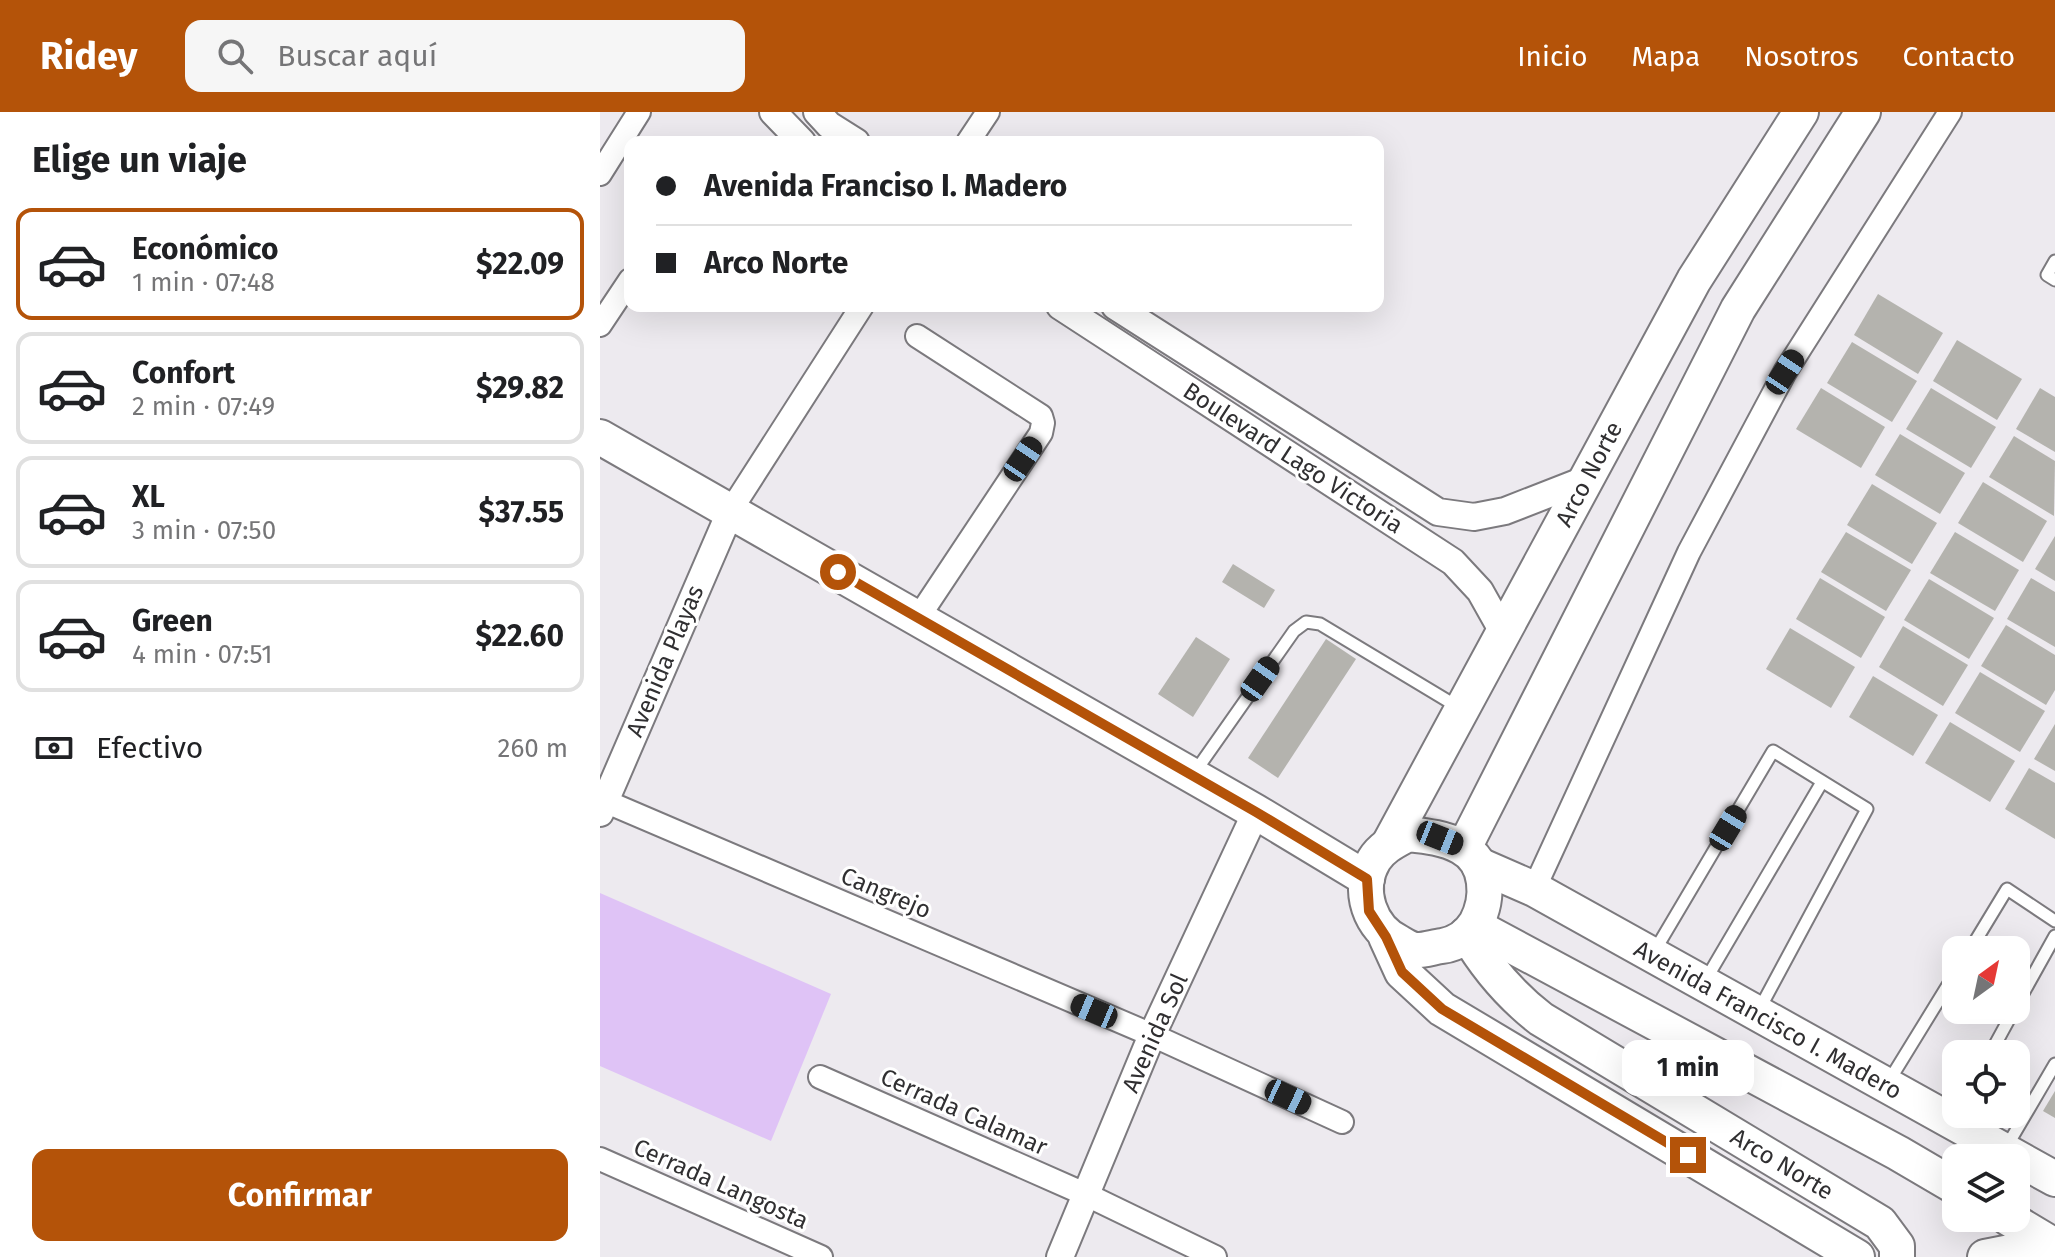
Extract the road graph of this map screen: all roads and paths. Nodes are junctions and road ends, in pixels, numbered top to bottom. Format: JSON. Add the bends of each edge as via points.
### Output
{"nodes":[{"id":1,"x":639,"y":112,"type":"edge"},
{"id":2,"x":773,"y":112,"type":"edge"},
{"id":3,"x":817,"y":112,"type":"edge"},
{"id":4,"x":988,"y":112,"type":"edge"},
{"id":5,"x":1801,"y":112,"type":"edge"},
{"id":6,"x":1863,"y":112,"type":"edge"},
{"id":7,"x":1950,"y":112,"type":"edge"},
{"id":8,"x":796,"y":136,"type":"edge"},
{"id":9,"x":846,"y":136,"type":"edge"},
{"id":10,"x":972,"y":136,"type":"edge"},
{"id":11,"x":600,"y":172,"type":"edge"},
{"id":12,"x":2055,"y":261,"type":"edge"},
{"id":13,"x":2055,"y":280,"type":"edge"},
{"id":14,"x":624,"y":289,"type":"edge"},
{"id":15,"x":858,"y":312,"type":"edge"},
{"id":16,"x":1069,"y":312,"type":"edge"},
{"id":17,"x":1124,"y":312,"type":"edge"},
{"id":18,"x":600,"y":325,"type":"edge"},
{"id":19,"x":917,"y":336,"type":"dead end"},
{"id":20,"x":600,"y":437,"type":"edge"},
{"id":21,"x":1344,"y":452,"type":"junction"},
{"id":22,"x":1587,"y":479,"type":"junction"},
{"id":23,"x":1328,"y":480,"type":"junction"},
{"id":24,"x":731,"y":510,"type":"junction"},
{"id":25,"x":918,"y":618,"type":"junction"},
{"id":26,"x":1503,"y":632,"type":"junction"},
{"id":27,"x":1462,"y":709,"type":"junction"},
{"id":28,"x":1192,"y":776,"type":"junction"},
{"id":29,"x":1822,"y":782,"type":"junction"},
{"id":30,"x":602,"y":805,"type":"edge"},
{"id":31,"x":1256,"y":812,"type":"junction"},
{"id":32,"x":1389,"y":844,"type":"junction"},
{"id":33,"x":1472,"y":856,"type":"junction"},
{"id":34,"x":1367,"y":879,"type":"junction"},
{"id":35,"x":1534,"y":889,"type":"junction"},
{"id":36,"x":2055,"y":921,"type":"edge"},
{"id":37,"x":1471,"y":930,"type":"junction"},
{"id":38,"x":1978,"y":936,"type":"edge"},
{"id":39,"x":2055,"y":936,"type":"edge"},
{"id":40,"x":1386,"y":937,"type":"junction"},
{"id":41,"x":1652,"y":955,"type":"junction"},
{"id":42,"x":2030,"y":981,"type":"edge"},
{"id":43,"x":1703,"y":983,"type":"junction"},
{"id":44,"x":1942,"y":995,"type":"edge"},
{"id":45,"x":1757,"y":1014,"type":"junction"},
{"id":46,"x":1152,"y":1035,"type":"junction"},
{"id":47,"x":2055,"y":1064,"type":"edge"},
{"id":48,"x":820,"y":1077,"type":"dead end"},
{"id":49,"x":1887,"y":1085,"type":"junction"},
{"id":50,"x":1942,"y":1112,"type":"edge"},
{"id":51,"x":1342,"y":1122,"type":"dead end"},
{"id":52,"x":1942,"y":1126,"type":"edge"},
{"id":53,"x":1969,"y":1128,"type":"edge"},
{"id":54,"x":1993,"y":1144,"type":"edge"},
{"id":55,"x":2008,"y":1144,"type":"edge"},
{"id":56,"x":1898,"y":1153,"type":"junction"},
{"id":57,"x":600,"y":1159,"type":"edge"},
{"id":58,"x":2030,"y":1165,"type":"edge"},
{"id":59,"x":1942,"y":1179,"type":"edge"},
{"id":60,"x":2055,"y":1179,"type":"edge"},
{"id":61,"x":1087,"y":1195,"type":"junction"},
{"id":62,"x":2030,"y":1231,"type":"edge"},
{"id":63,"x":2053,"y":1245,"type":"edge"},
{"id":64,"x":821,"y":1257,"type":"edge"},
{"id":65,"x":1060,"y":1257,"type":"edge"},
{"id":66,"x":1215,"y":1257,"type":"edge"},
{"id":67,"x":1857,"y":1257,"type":"edge"},
{"id":68,"x":1897,"y":1257,"type":"edge"},
{"id":69,"x":1985,"y":1257,"type":"edge"}],
"edges":[{"from":1,"to":11,"type":"street"},
{"from":2,"to":8,"type":"street"},
{"from":3,"to":9,"type":"street"},
{"from":4,"to":10,"type":"street"},
{"from":5,"to":22,"type":"main road","name":"Arco Norte","via":[[1694,280]]},
{"from":6,"to":33,"type":"main road","via":[[1738,309]]},
{"from":7,"to":35,"type":"street","via":[[1785,372],[1689,552]]},
{"from":12,"to":13,"type":"lane","via":[[2047,275]]},
{"from":14,"to":18,"type":"street"},
{"from":15,"to":24,"type":"street"},
{"from":16,"to":23,"type":"street","name":"Boulevard Lago Victoria"},
{"from":17,"to":21,"type":"street","name":"Boulevard Lago Victoria"},
{"from":19,"to":25,"type":"street","via":[[1041,416],[1043,423]]},
{"from":20,"to":24,"type":"main road"},
{"from":21,"to":22,"type":"street","name":"Boulevard Lago Victoria","via":[[1438,512],[1474,517],[1505,511]]},
{"from":21,"to":23,"type":"street"},
{"from":22,"to":26,"type":"main road","name":"Arco Norte"},
{"from":23,"to":26,"type":"street","name":"Boulevard Lago Victoria","via":[[1453,562],[1480,591]]},
{"from":24,"to":25,"type":"main road"},
{"from":24,"to":30,"type":"street","name":"Avenida Playas"},
{"from":25,"to":28,"type":"main road"},
{"from":26,"to":27,"type":"main road","name":"Arco Norte"},
{"from":27,"to":28,"type":"lane","via":[[1320,624],[1306,622],[1294,631]]},
{"from":27,"to":32,"type":"main road","name":"Arco Norte"},
{"from":28,"to":31,"type":"main road"},
{"from":29,"to":41,"type":"lane","via":[[1773,751]]},
{"from":29,"to":43,"type":"lane"},
{"from":29,"to":45,"type":"lane","via":[[1867,809]]},
{"from":30,"to":46,"type":"street","name":"Cangrejo"},
{"from":31,"to":34,"type":"main road"},
{"from":31,"to":46,"type":"street","name":"Avenida Sol"},
{"from":32,"to":33,"type":"main road","via":[[1408,834],[1440,838]]},
{"from":32,"to":34,"type":"main road","via":[[1374,859]]},
{"from":33,"to":35,"type":"main road","name":"Avenida Francisco I. Madero"},
{"from":33,"to":37,"type":"main road","via":[[1485,886],[1483,907]]},
{"from":34,"to":40,"type":"main road","via":[[1369,911]]},
{"from":35,"to":41,"type":"main road","name":"Avenida Francisco I. Madero"},
{"from":36,"to":38,"type":"lane","via":[[2007,889]]},
{"from":37,"to":40,"type":"main road","via":[[1454,944],[1415,950]]},
{"from":37,"to":56,"type":"main road"},
{"from":37,"to":68,"type":"main road","name":"Arco Norte","via":[[1485,965],[1541,1019],[1880,1223],[1897,1246]]},
{"from":39,"to":42,"type":"lane"},
{"from":40,"to":67,"type":"main road","name":"Arco Norte","via":[[1402,972],[1442,1009]]},
{"from":41,"to":43,"type":"main road","name":"Avenida Francisco I. Madero"},
{"from":43,"to":45,"type":"main road","name":"Avenida Francisco I. Madero"},
{"from":44,"to":49,"type":"lane"},
{"from":45,"to":49,"type":"main road","name":"Avenida Francisco I. Madero"},
{"from":46,"to":51,"type":"street","name":"Cangrejo"},
{"from":46,"to":61,"type":"street","name":"Avenida Sol"},
{"from":47,"to":55,"type":"lane"},
{"from":48,"to":61,"type":"street","name":"Cerrada Calamar"},
{"from":49,"to":50,"type":"main road","name":"Avenida Francisco I. Madero"},
{"from":52,"to":56,"type":"main road"},
{"from":53,"to":54,"type":"main road","name":"Avenida Francisco I. Madero"},
{"from":56,"to":59,"type":"main road"},
{"from":57,"to":64,"type":"street","name":"Cerrada Langosta"},
{"from":58,"to":60,"type":"main road","name":"Avenida Francisco I. Madero"},
{"from":61,"to":65,"type":"street","name":"Avenida Sol"},
{"from":61,"to":66,"type":"street","name":"Cerrada Calamar"},
{"from":62,"to":63,"type":"main road"},
{"from":63,"to":69,"type":"main road"}]}
